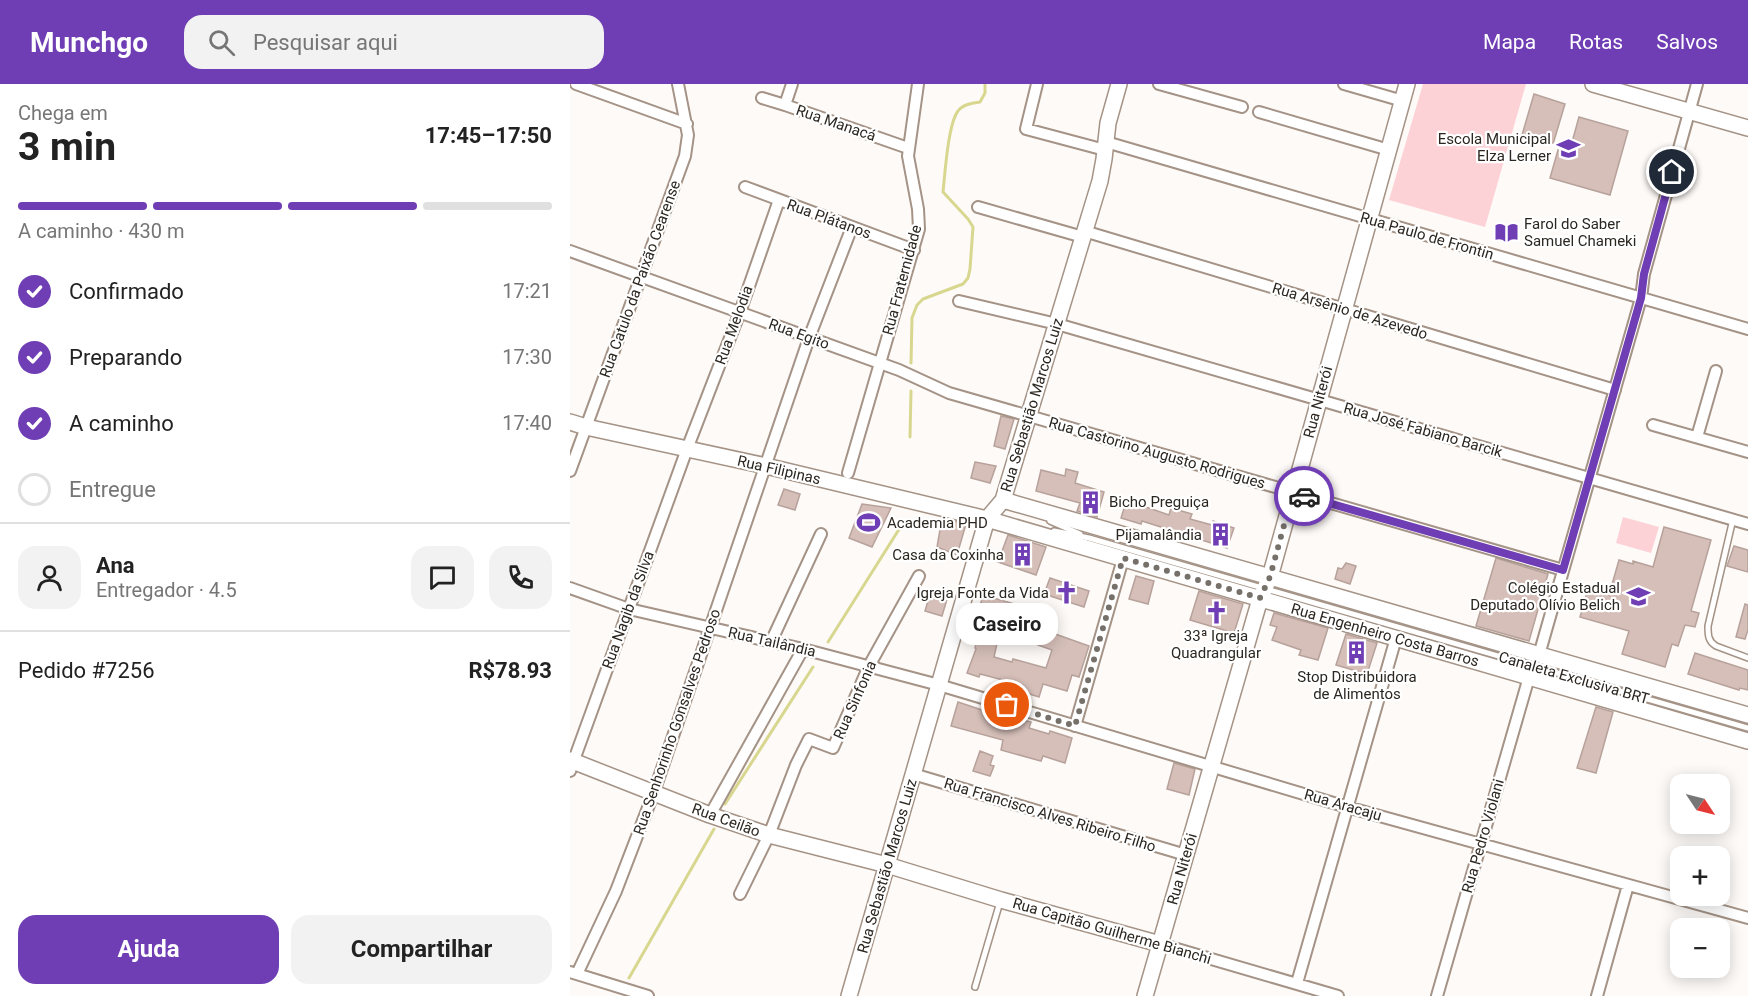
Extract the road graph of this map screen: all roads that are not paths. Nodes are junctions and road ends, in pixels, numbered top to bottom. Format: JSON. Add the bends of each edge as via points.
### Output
{"nodes":[{"id":1,"x":576,"y":84,"type":"edge"},
{"id":2,"x":678,"y":84,"type":"edge"},
{"id":3,"x":792,"y":84,"type":"edge"},
{"id":4,"x":918,"y":84,"type":"edge"},
{"id":5,"x":1037,"y":84,"type":"edge"},
{"id":6,"x":1119,"y":84,"type":"edge"},
{"id":7,"x":1159,"y":84,"type":"edge"},
{"id":8,"x":1344,"y":84,"type":"edge"},
{"id":9,"x":1407,"y":84,"type":"edge"},
{"id":10,"x":1593,"y":84,"type":"edge"},
{"id":11,"x":1697,"y":84,"type":"edge"},
{"id":12,"x":762,"y":98,"type":"dead end"},
{"id":13,"x":1402,"y":101,"type":"junction"},
{"id":14,"x":785,"y":105,"type":"junction"},
{"id":15,"x":1242,"y":107,"type":"dead end"},
{"id":16,"x":1259,"y":112,"type":"dead end"},
{"id":17,"x":1689,"y":112,"type":"junction"},
{"id":18,"x":687,"y":124,"type":"junction"},
{"id":19,"x":1748,"y":129,"type":"edge"},
{"id":20,"x":1105,"y":146,"type":"junction"},
{"id":21,"x":908,"y":148,"type":"junction"},
{"id":22,"x":1389,"y":150,"type":"junction"},
{"id":23,"x":744,"y":187,"type":"dead end"},
{"id":24,"x":779,"y":200,"type":"junction"},
{"id":25,"x":978,"y":207,"type":"dead end"},
{"id":26,"x":1369,"y":219,"type":"junction"},
{"id":27,"x":852,"y":227,"type":"junction"},
{"id":28,"x":1084,"y":234,"type":"junction"},
{"id":29,"x":914,"y":250,"type":"junction"},
{"id":30,"x":570,"y":251,"type":"edge"},
{"id":31,"x":641,"y":276,"type":"junction"},
{"id":32,"x":1641,"y":298,"type":"junction"},
{"id":33,"x":959,"y":301,"type":"dead end"},
{"id":34,"x":1344,"y":309,"type":"junction"},
{"id":35,"x":740,"y":312,"type":"junction"},
{"id":36,"x":1056,"y":324,"type":"junction"},
{"id":37,"x":1748,"y":329,"type":"edge"},
{"id":38,"x":809,"y":338,"type":"junction"},
{"id":39,"x":879,"y":363,"type":"junction"},
{"id":40,"x":1716,"y":371,"type":"dead end"},
{"id":41,"x":1615,"y":390,"type":"junction"},
{"id":42,"x":1318,"y":399,"type":"junction"},
{"id":43,"x":1028,"y":416,"type":"junction"},
{"id":44,"x":570,"y":422,"type":"edge"},
{"id":45,"x":1653,"y":424,"type":"dead end"},
{"id":46,"x":586,"y":428,"type":"junction"},
{"id":47,"x":1697,"y":437,"type":"junction"},
{"id":48,"x":687,"y":449,"type":"junction"},
{"id":49,"x":1748,"y":452,"type":"edge"},
{"id":50,"x":766,"y":466,"type":"junction"},
{"id":51,"x":570,"y":471,"type":"edge"},
{"id":52,"x":848,"y":474,"type":"dead end"},
{"id":53,"x":1590,"y":478,"type":"junction"},
{"id":54,"x":1293,"y":492,"type":"junction"},
{"id":55,"x":1003,"y":500,"type":"junction"},
{"id":56,"x":987,"y":519,"type":"junction"},
{"id":57,"x":1733,"y":519,"type":"junction"},
{"id":58,"x":1748,"y":524,"type":"edge"},
{"id":59,"x":821,"y":534,"type":"dead end"},
{"id":60,"x":1089,"y":538,"type":"junction"},
{"id":61,"x":1123,"y":558,"type":"junction"},
{"id":62,"x":1563,"y":570,"type":"junction"},
{"id":63,"x":919,"y":576,"type":"dead end"},
{"id":64,"x":570,"y":588,"type":"edge"},
{"id":65,"x":1265,"y":588,"type":"junction"},
{"id":66,"x":629,"y":609,"type":"junction"},
{"id":67,"x":710,"y":628,"type":"junction"},
{"id":68,"x":1396,"y":638,"type":"junction"},
{"id":69,"x":771,"y":642,"type":"junction"},
{"id":70,"x":803,"y":649,"type":"junction"},
{"id":71,"x":1539,"y":655,"type":"junction"},
{"id":72,"x":1748,"y":658,"type":"edge"},
{"id":73,"x":869,"y":666,"type":"junction"},
{"id":74,"x":1529,"y":677,"type":"junction"},
{"id":75,"x":939,"y":685,"type":"junction"},
{"id":76,"x":1748,"y":715,"type":"edge"},
{"id":77,"x":1075,"y":726,"type":"junction"},
{"id":78,"x":1748,"y":728,"type":"edge"},
{"id":79,"x":1748,"y":741,"type":"edge"},
{"id":80,"x":571,"y":764,"type":"edge"},
{"id":81,"x":1211,"y":767,"type":"junction"},
{"id":82,"x":913,"y":774,"type":"junction"},
{"id":83,"x":654,"y":792,"type":"junction"},
{"id":84,"x":1347,"y":807,"type":"junction"},
{"id":85,"x":710,"y":815,"type":"junction"},
{"id":86,"x":769,"y":835,"type":"junction"},
{"id":87,"x":1480,"y":845,"type":"junction"},
{"id":88,"x":1186,"y":855,"type":"junction"},
{"id":89,"x":887,"y":865,"type":"junction"},
{"id":90,"x":1628,"y":885,"type":"junction"},
{"id":91,"x":740,"y":894,"type":"dead end"},
{"id":92,"x":1001,"y":900,"type":"junction"},
{"id":93,"x":1748,"y":918,"type":"edge"},
{"id":94,"x":1160,"y":944,"type":"junction"},
{"id":95,"x":573,"y":973,"type":"edge"},
{"id":96,"x":1297,"y":983,"type":"junction"},
{"id":97,"x":975,"y":987,"type":"dead end"},
{"id":98,"x":614,"y":991,"type":"edge"},
{"id":99,"x":648,"y":996,"type":"edge"},
{"id":100,"x":849,"y":996,"type":"edge"},
{"id":101,"x":1145,"y":996,"type":"edge"},
{"id":102,"x":1338,"y":996,"type":"edge"},
{"id":103,"x":1437,"y":996,"type":"edge"},
{"id":104,"x":1597,"y":996,"type":"edge"}],
"edges":[{"from":1,"to":18,"type":"street"},
{"from":2,"to":18,"type":"street","name":"Rua Catulo da Paixão Cearense"},
{"from":3,"to":14,"type":"street","name":"Rua Manacá"},
{"from":4,"to":21,"type":"street","name":"Rua Fraternidade"},
{"from":5,"to":20,"type":"street","name":"Rua Paulo de Frontin","via":[[1026,129]]},
{"from":6,"to":20,"type":"street","name":"Rua Sebastião Marcos Luiz"},
{"from":7,"to":15,"type":"street"},
{"from":8,"to":13,"type":"street"},
{"from":9,"to":13,"type":"street","name":"Rua Niterói"},
{"from":10,"to":17,"type":"street"},
{"from":11,"to":17,"type":"street"},
{"from":12,"to":14,"type":"street"},
{"from":13,"to":22,"type":"street","name":"Rua Niterói"},
{"from":14,"to":21,"type":"street","name":"Rua Manacá"},
{"from":16,"to":22,"type":"street"},
{"from":17,"to":19,"type":"street"},
{"from":17,"to":32,"type":"street","via":[[1644,274]]},
{"from":18,"to":31,"type":"street","name":"Rua Catulo da Paixão Cearense","via":[[685,156]]},
{"from":20,"to":26,"type":"street","name":"Rua Paulo de Frontin"},
{"from":20,"to":28,"type":"street","name":"Rua Sebastião Marcos Luiz"},
{"from":21,"to":29,"type":"street","name":"Rua Fraternidade","via":[[919,219]]},
{"from":22,"to":26,"type":"street","name":"Rua Niterói"},
{"from":23,"to":24,"type":"street","name":"Rua Plátanos"},
{"from":24,"to":27,"type":"street","name":"Rua Plátanos"},
{"from":24,"to":35,"type":"street","name":"Rua Melodia"},
{"from":25,"to":28,"type":"street","name":"Rua Arsênio de Azevedo"},
{"from":26,"to":32,"type":"street","name":"Rua Paulo de Frontin"},
{"from":26,"to":34,"type":"street","name":"Rua Niterói"},
{"from":27,"to":29,"type":"street","name":"Rua Plátanos"},
{"from":27,"to":38,"type":"street","name":"Rua Senhorinho Gonsalves Pedroso"},
{"from":28,"to":34,"type":"street","name":"Rua Arsênio de Azevedo"},
{"from":28,"to":36,"type":"street","name":"Rua Sebastião Marcos Luiz"},
{"from":29,"to":39,"type":"street","name":"Rua Fraternidade"},
{"from":30,"to":31,"type":"street","name":"Rua Egito"},
{"from":31,"to":35,"type":"street","name":"Rua Egito"},
{"from":31,"to":46,"type":"street","name":"Rua Catulo da Paixão Cearense"},
{"from":32,"to":37,"type":"street","name":"Rua Paulo de Frontin"},
{"from":32,"to":41,"type":"street"},
{"from":33,"to":36,"type":"street","name":"Rua José Fabiano Barcik"},
{"from":34,"to":41,"type":"street","name":"Rua Arsênio de Azevedo"},
{"from":34,"to":42,"type":"street","name":"Rua Niterói"},
{"from":35,"to":38,"type":"street","name":"Rua Egito"},
{"from":35,"to":48,"type":"street","name":"Rua Melodia"},
{"from":36,"to":42,"type":"street","name":"Rua José Fabiano Barcik"},
{"from":36,"to":43,"type":"street","name":"Rua Sebastião Marcos Luiz"},
{"from":38,"to":39,"type":"street","name":"Rua Egito"},
{"from":38,"to":50,"type":"street","name":"Rua Senhorinho Gonsalves Pedroso"},
{"from":39,"to":43,"type":"street","name":"Rua Egito","via":[[940,390]]},
{"from":39,"to":52,"type":"street","name":"Rua Fraternidade"},
{"from":40,"to":47,"type":"street"},
{"from":41,"to":53,"type":"street"},
{"from":42,"to":53,"type":"street","name":"Rua José Fabiano Barcik"},
{"from":42,"to":54,"type":"street","name":"Rua Niterói"},
{"from":43,"to":54,"type":"street","name":"Rua Castorino Augusto Rodrigues"},
{"from":43,"to":55,"type":"street","name":"Rua Sebastião Marcos Luiz"},
{"from":44,"to":46,"type":"street","name":"Rua Filipinas"},
{"from":45,"to":47,"type":"street"},
{"from":46,"to":48,"type":"street","name":"Rua Filipinas"},
{"from":46,"to":51,"type":"street","name":"Rua Catulo da Paixão Cearense"},
{"from":47,"to":49,"type":"street"},
{"from":48,"to":50,"type":"street","name":"Rua Filipinas"},
{"from":48,"to":66,"type":"street","name":"Rua Nagib da Silva"},
{"from":50,"to":56,"type":"street","name":"Rua Filipinas"},
{"from":50,"to":67,"type":"street","name":"Rua Senhorinho Gonsalves Pedroso"},
{"from":53,"to":57,"type":"street","name":"Rua José Fabiano Barcik"},
{"from":53,"to":62,"type":"street"},
{"from":54,"to":62,"type":"street","name":"Rua Castorino Augusto Rodrigues"},
{"from":54,"to":65,"type":"street","name":"Rua Niterói"},
{"from":55,"to":56,"type":"street","name":"Rua Sebastião Marcos Luiz"},
{"from":55,"to":60,"type":"lane","name":"Canaleta Exclusiva BRT"},
{"from":55,"to":65,"type":"street","name":"Rua Engenheiro Costa Barros"},
{"from":56,"to":60,"type":"lane","name":"Canaleta Exclusiva BRT"},
{"from":56,"to":61,"type":"street","name":"Rua Engenheiro Costa Barros"},
{"from":56,"to":75,"type":"street","name":"Rua Sebastião Marcos Luiz"},
{"from":57,"to":58,"type":"street","name":"Rua José Fabiano Barcik"},
{"from":57,"to":72,"type":"lane","via":[[1708,638],[1716,646]]},
{"from":59,"to":69,"type":"street"},
{"from":60,"to":65,"type":"lane","name":"Canaleta Exclusiva BRT"},
{"from":61,"to":65,"type":"street","name":"Rua Engenheiro Costa Barros"},
{"from":61,"to":77,"type":"street"},
{"from":62,"to":71,"type":"street"},
{"from":63,"to":73,"type":"street","name":"Rua Sinfonia"},
{"from":64,"to":66,"type":"street","name":"Rua Tailândia"},
{"from":65,"to":68,"type":"street","name":"Rua Engenheiro Costa Barros"},
{"from":65,"to":71,"type":"street","name":"Rua Engenheiro Costa Barros"},
{"from":65,"to":78,"type":"lane","name":"Canaleta Exclusiva BRT"},
{"from":65,"to":81,"type":"street","name":"Rua Niterói"},
{"from":66,"to":67,"type":"street","name":"Rua Tailândia"},
{"from":66,"to":80,"type":"street","name":"Rua Nagib da Silva"},
{"from":67,"to":69,"type":"street","name":"Rua Tailândia"},
{"from":67,"to":83,"type":"street","name":"Rua Senhorinho Gonsalves Pedroso"},
{"from":68,"to":74,"type":"street","name":"Rua Engenheiro Costa Barros"},
{"from":68,"to":84,"type":"street"},
{"from":69,"to":70,"type":"street","name":"Rua Tailândia"},
{"from":70,"to":73,"type":"street","name":"Rua Tailândia"},
{"from":70,"to":85,"type":"street"},
{"from":71,"to":76,"type":"street","name":"Rua Engenheiro Costa Barros"},
{"from":73,"to":75,"type":"street","name":"Rua Tailândia"},
{"from":73,"to":86,"type":"street","name":"Rua Sinfonia","via":[[833,748],[809,739]]},
{"from":74,"to":79,"type":"street","name":"Rua Engenheiro Costa Barros"},
{"from":74,"to":87,"type":"street","name":"Rua Pedro Violani"},
{"from":75,"to":77,"type":"street","name":"Rua Aracaju"},
{"from":75,"to":82,"type":"street","name":"Rua Sebastião Marcos Luiz"},
{"from":77,"to":81,"type":"street","name":"Rua Aracaju"},
{"from":80,"to":83,"type":"street","name":"Rua Ceilão"},
{"from":81,"to":84,"type":"street","name":"Rua Aracaju"},
{"from":81,"to":88,"type":"street","name":"Rua Niterói"},
{"from":82,"to":88,"type":"street","name":"Rua Francisco Alves Ribeiro Filho"},
{"from":82,"to":89,"type":"street","name":"Rua Sebastião Marcos Luiz"},
{"from":83,"to":85,"type":"street","name":"Rua Ceilão"},
{"from":83,"to":95,"type":"street","name":"Rua Senhorinho Gonsalves Pedroso","via":[[616,891]]},
{"from":84,"to":87,"type":"street","name":"Rua Aracaju"},
{"from":84,"to":96,"type":"street"},
{"from":85,"to":86,"type":"street","name":"Rua Ceilão"},
{"from":86,"to":89,"type":"street","name":"Rua Ceilão"},
{"from":86,"to":91,"type":"street","name":"Rua Sinfonia"},
{"from":87,"to":90,"type":"street","name":"Rua Aracaju"},
{"from":87,"to":103,"type":"street","name":"Rua Pedro Violani"},
{"from":88,"to":94,"type":"street","name":"Rua Niterói"},
{"from":89,"to":92,"type":"street","name":"Rua Capitão Guilherme Bianchi"},
{"from":89,"to":100,"type":"street","name":"Rua Sebastião Marcos Luiz"},
{"from":90,"to":93,"type":"street","name":"Rua Aracaju"},
{"from":90,"to":104,"type":"street"},
{"from":92,"to":94,"type":"street","name":"Rua Capitão Guilherme Bianchi"},
{"from":92,"to":97,"type":"lane"},
{"from":94,"to":96,"type":"street","name":"Rua Capitão Guilherme Bianchi"},
{"from":94,"to":101,"type":"street","name":"Rua Niterói"},
{"from":95,"to":98,"type":"street"},
{"from":96,"to":102,"type":"street","name":"Rua Capitão Guilherme Bianchi"},
{"from":98,"to":99,"type":"street"}]}
